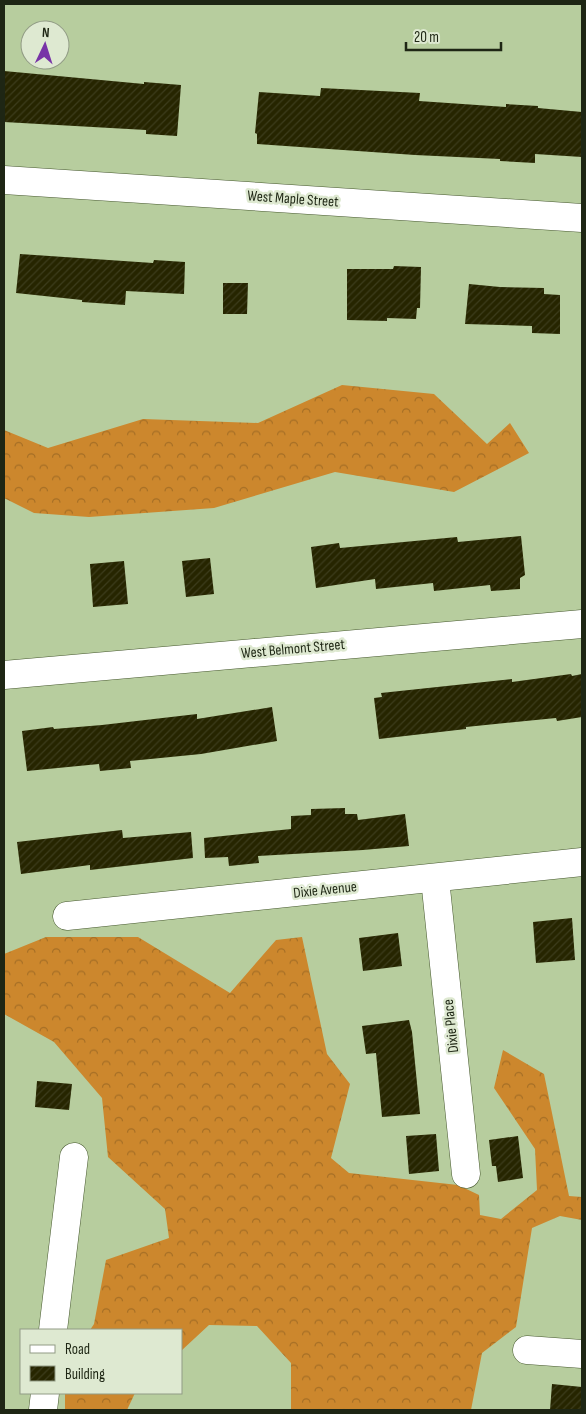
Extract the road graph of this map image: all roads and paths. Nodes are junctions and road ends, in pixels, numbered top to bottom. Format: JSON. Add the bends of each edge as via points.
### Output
{"nodes":[{"id":1,"x":4,"y":180,"type":"edge"},
{"id":2,"x":582,"y":218,"type":"edge"},
{"id":3,"x":582,"y":624,"type":"edge"},
{"id":4,"x":4,"y":675,"type":"edge"},
{"id":5,"x":582,"y":862,"type":"edge"},
{"id":6,"x":435,"y":878,"type":"junction"},
{"id":7,"x":67,"y":916,"type":"dead end"},
{"id":8,"x":74,"y":1157,"type":"dead end"},
{"id":9,"x":466,"y":1174,"type":"dead end"},
{"id":10,"x":53,"y":1329,"type":"edge"},
{"id":11,"x":527,"y":1350,"type":"dead end"},
{"id":12,"x":582,"y":1354,"type":"edge"},
{"id":13,"x":45,"y":1394,"type":"edge"},
{"id":14,"x":43,"y":1410,"type":"edge"}],
"edges":[{"from":1,"to":2,"type":"street","name":"West Maple Street"},
{"from":3,"to":4,"type":"street","name":"West Belmont Street"},
{"from":5,"to":6,"type":"street","name":"Dixie Avenue"},
{"from":6,"to":7,"type":"street","name":"Dixie Avenue"},
{"from":6,"to":9,"type":"street","name":"Dixie Place"},
{"from":8,"to":10,"type":"street"},
{"from":11,"to":12,"type":"street"},
{"from":13,"to":14,"type":"street"}]}
